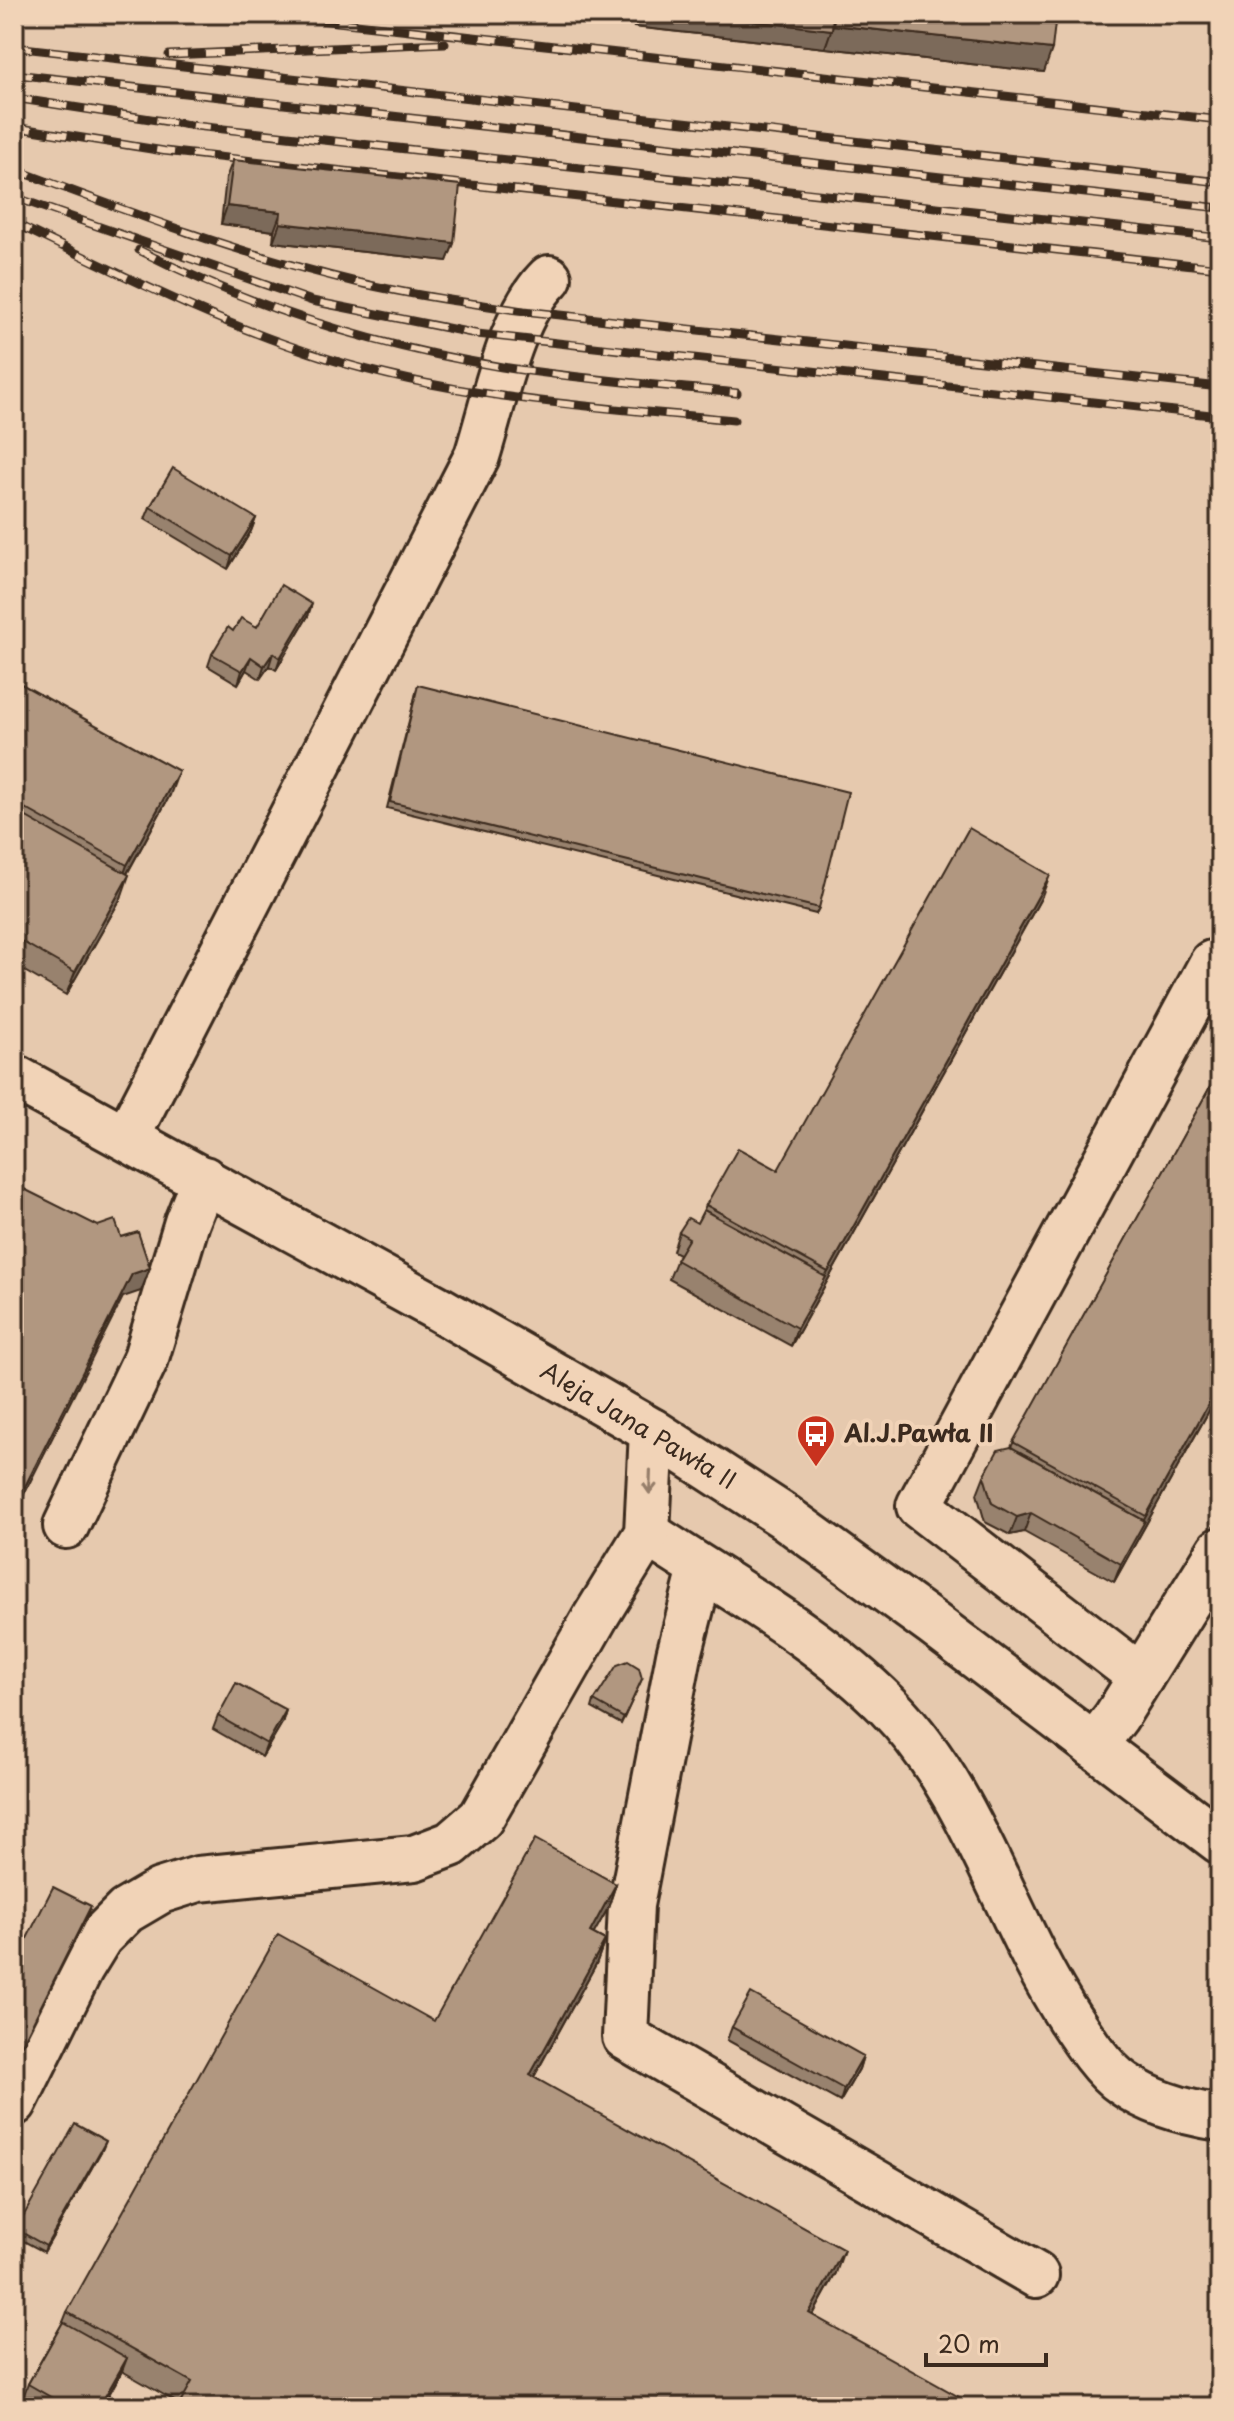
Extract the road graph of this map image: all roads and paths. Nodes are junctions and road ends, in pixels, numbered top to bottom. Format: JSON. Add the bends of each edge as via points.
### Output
{"nodes":[{"id":1,"x":549,"y":278,"type":"dead end"},
{"id":2,"x":1212,"y":963,"type":"dead end"},
{"id":3,"x":14,"y":1077,"type":"edge"},
{"id":4,"x":127,"y":1137,"type":"junction"},
{"id":5,"x":204,"y":1179,"type":"junction"},
{"id":6,"x":652,"y":1431,"type":"junction"},
{"id":7,"x":66,"y":1526,"type":"dead end"},
{"id":8,"x":647,"y":1533,"type":"junction"},
{"id":9,"x":1220,"y":1550,"type":"edge"},
{"id":10,"x":701,"y":1569,"type":"junction"},
{"id":11,"x":1141,"y":1677,"type":"junction"},
{"id":12,"x":1094,"y":1746,"type":"junction"},
{"id":13,"x":1220,"y":1841,"type":"edge"},
{"id":14,"x":14,"y":2103,"type":"edge"},
{"id":15,"x":1220,"y":2118,"type":"edge"},
{"id":16,"x":1036,"y":2275,"type":"dead end"}],
"edges":[{"from":1,"to":4,"type":"main road","via":[[534,293],[513,338],[477,456]]},
{"from":2,"to":11,"type":"main road","via":[[919,1506]]},
{"from":3,"to":4,"type":"main road","name":"Aleja Jana Pawła II"},
{"from":4,"to":5,"type":"main road","name":"Aleja Jana Pawła II"},
{"from":5,"to":6,"type":"main road","name":"Aleja Jana Pawła II"},
{"from":5,"to":7,"type":"main road","via":[[146,1358]]},
{"from":6,"to":8,"type":"main road","one_way":true},
{"from":6,"to":12,"type":"main road","name":"Aleja Jana Pawła II","via":[[785,1517]]},
{"from":8,"to":10,"type":"main road"},
{"from":8,"to":14,"type":"main road","via":[[481,1818],[451,1844],[414,1858],[198,1879],[160,1891],[126,1911],[100,1937],[81,1968]]},
{"from":9,"to":11,"type":"main road"},
{"from":10,"to":15,"type":"main road","via":[[820,1647],[888,1706],[938,1767],[1050,1989],[1086,2043],[1122,2083],[1166,2105]]},
{"from":10,"to":16,"type":"main road","via":[[631,1905],[625,2037]]},
{"from":11,"to":12,"type":"main road"},
{"from":12,"to":13,"type":"main road","name":"Aleja Jana Pawła II"}]}
